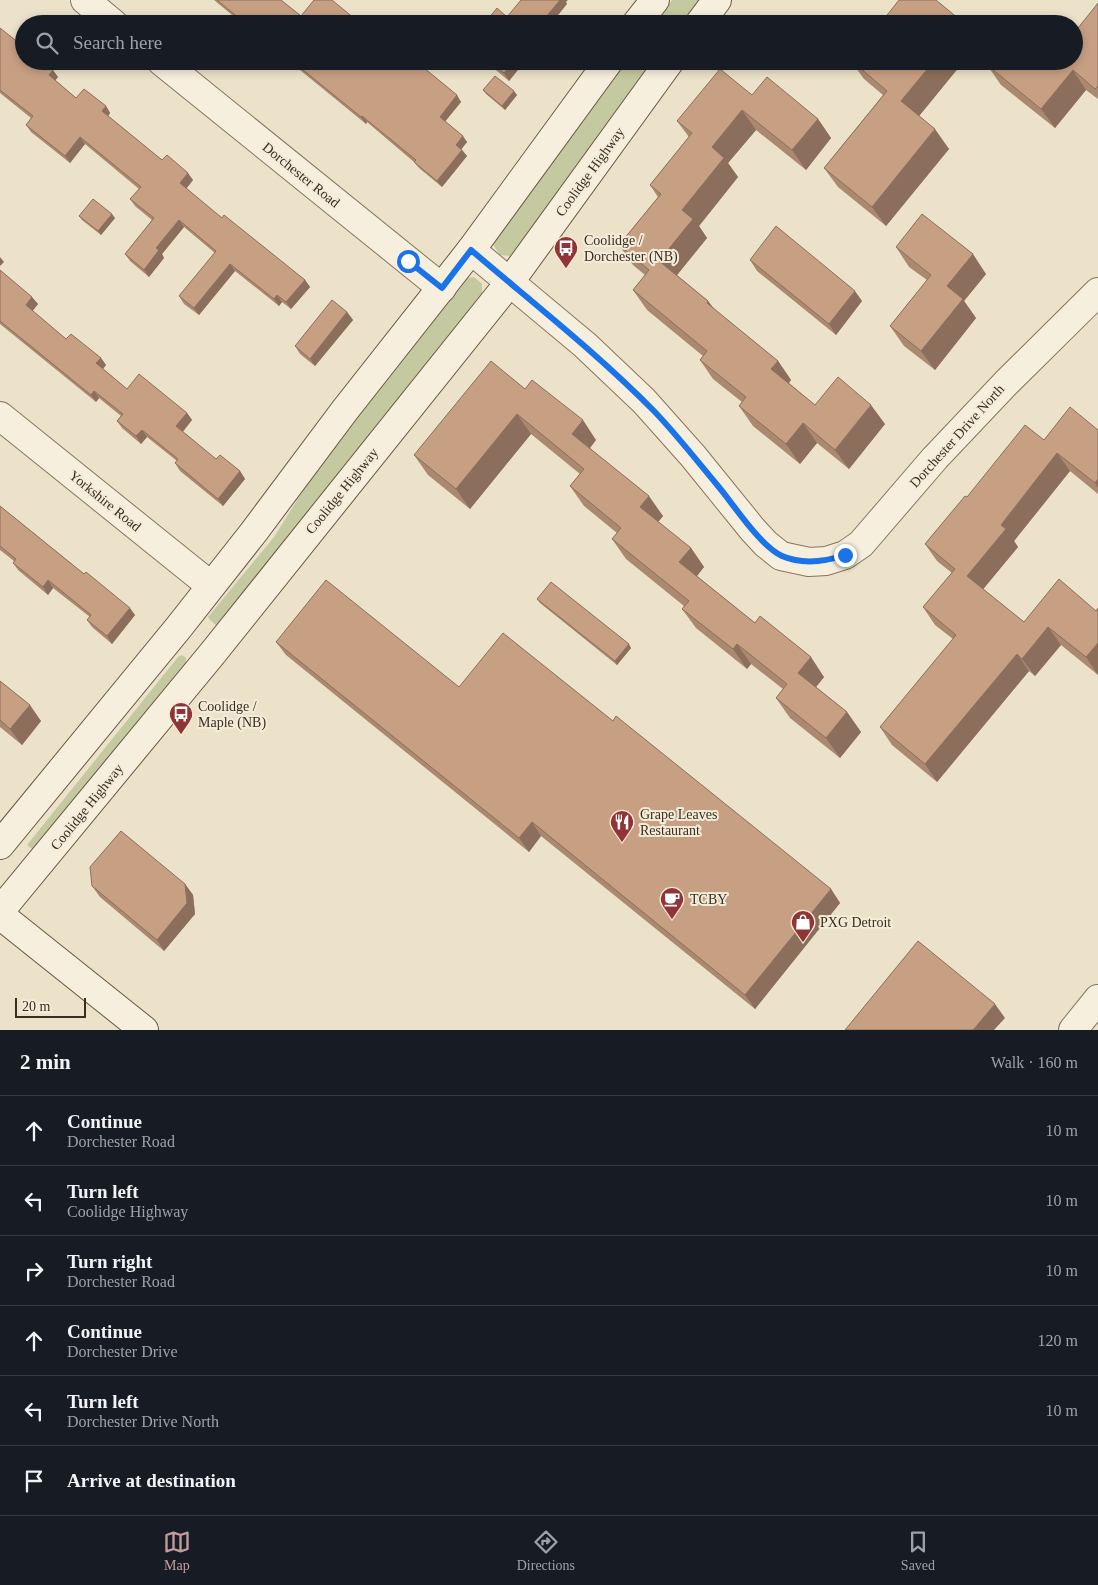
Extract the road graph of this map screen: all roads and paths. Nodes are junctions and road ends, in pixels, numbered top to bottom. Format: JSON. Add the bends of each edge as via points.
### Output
{"nodes":[{"id":1,"x":85,"y":0,"type":"edge"},
{"id":2,"x":655,"y":0,"type":"edge"},
{"id":3,"x":717,"y":0,"type":"edge"},
{"id":4,"x":103,"y":15,"type":"edge"},
{"id":5,"x":643,"y":15,"type":"edge"},
{"id":6,"x":706,"y":15,"type":"edge"},
{"id":7,"x":172,"y":70,"type":"edge"},
{"id":8,"x":602,"y":70,"type":"edge"},
{"id":9,"x":663,"y":70,"type":"edge"},
{"id":10,"x":471,"y":250,"type":"junction"},
{"id":11,"x":509,"y":282,"type":"junction"},
{"id":12,"x":442,"y":288,"type":"junction"},
{"id":13,"x":1098,"y":292,"type":"edge"},
{"id":14,"x":0,"y":416,"type":"edge"},
{"id":15,"x":210,"y":585,"type":"junction"},
{"id":16,"x":179,"y":627,"type":"junction"},
{"id":17,"x":212,"y":654,"type":"junction"},
{"id":18,"x":0,"y":845,"type":"edge"},
{"id":19,"x":0,"y":911,"type":"edge"},
{"id":20,"x":0,"y":915,"type":"edge"},
{"id":21,"x":1098,"y":999,"type":"edge"},
{"id":22,"x":144,"y":1030,"type":"edge"},
{"id":23,"x":1073,"y":1030,"type":"edge"}],
"edges":[{"from":1,"to":4,"type":"main road"},
{"from":2,"to":5,"type":"main road"},
{"from":3,"to":6,"type":"main road"},
{"from":7,"to":12,"type":"main road","name":"Dorchester Road"},
{"from":8,"to":10,"type":"main road"},
{"from":9,"to":11,"type":"main road","name":"Coolidge Highway"},
{"from":10,"to":11,"type":"main road"},
{"from":10,"to":12,"type":"main road"},
{"from":11,"to":13,"type":"main road","name":"Dorchester Drive North","via":[[585,345],[650,407],[766,544],[781,556],[809,562],[845,555],[861,544],[935,458]]},
{"from":11,"to":17,"type":"main road","name":"Coolidge Highway"},
{"from":12,"to":15,"type":"main road"},
{"from":14,"to":15,"type":"main road","name":"Yorkshire Road"},
{"from":15,"to":16,"type":"main road"},
{"from":16,"to":17,"type":"main road"},
{"from":16,"to":18,"type":"main road"},
{"from":17,"to":19,"type":"main road","name":"Coolidge Highway"},
{"from":20,"to":22,"type":"main road"},
{"from":21,"to":23,"type":"main road"}]}
